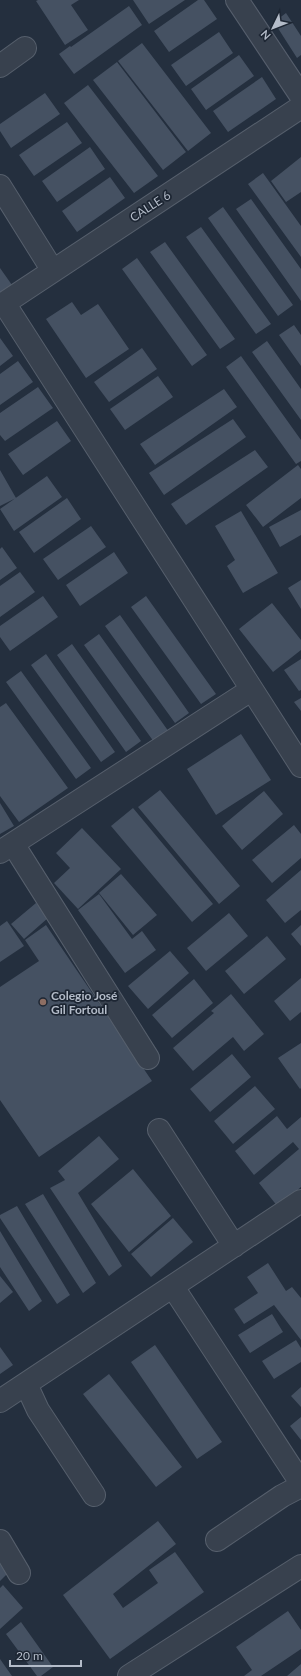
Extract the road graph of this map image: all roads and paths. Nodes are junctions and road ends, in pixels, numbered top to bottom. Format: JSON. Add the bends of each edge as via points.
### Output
{"nodes":[{"id":1,"x":238,"y":0,"type":"edge"},
{"id":2,"x":24,"y":48,"type":"dead end"},
{"id":3,"x":0,"y":66,"type":"edge"},
{"id":4,"x":301,"y":96,"type":"edge"},
{"id":5,"x":301,"y":107,"type":"edge"},
{"id":6,"x":0,"y":186,"type":"edge"},
{"id":7,"x":53,"y":271,"type":"junction"},
{"id":8,"x":2,"y":305,"type":"edge"},
{"id":9,"x":251,"y":690,"type":"junction"},
{"id":10,"x":301,"y":766,"type":"edge"},
{"id":11,"x":7,"y":848,"type":"edge"},
{"id":12,"x":148,"y":1058,"type":"dead end"},
{"id":13,"x":159,"y":1130,"type":"dead end"},
{"id":14,"x":301,"y":1201,"type":"edge"},
{"id":15,"x":234,"y":1246,"type":"junction"},
{"id":16,"x":173,"y":1287,"type":"junction"},
{"id":17,"x":26,"y":1384,"type":"junction"},
{"id":18,"x":0,"y":1401,"type":"edge"},
{"id":19,"x":301,"y":1483,"type":"edge"},
{"id":20,"x":301,"y":1486,"type":"edge"},
{"id":21,"x":94,"y":1495,"type":"dead end"},
{"id":22,"x":217,"y":1540,"type":"dead end"},
{"id":23,"x":0,"y":1541,"type":"edge"},
{"id":24,"x":301,"y":1566,"type":"edge"},
{"id":25,"x":19,"y":1573,"type":"dead end"},
{"id":26,"x":128,"y":1676,"type":"edge"}],
"edges":[{"from":1,"to":4,"type":"street"},
{"from":2,"to":3,"type":"street"},
{"from":5,"to":7,"type":"street","name":"CALLE 6"},
{"from":6,"to":7,"type":"street"},
{"from":7,"to":8,"type":"street","name":"CALLE 6"},
{"from":8,"to":9,"type":"street"},
{"from":9,"to":10,"type":"street"},
{"from":9,"to":11,"type":"street"},
{"from":11,"to":12,"type":"street"},
{"from":13,"to":15,"type":"street"},
{"from":14,"to":15,"type":"street"},
{"from":15,"to":16,"type":"street"},
{"from":16,"to":17,"type":"street"},
{"from":16,"to":19,"type":"street"},
{"from":17,"to":18,"type":"street"},
{"from":17,"to":21,"type":"street","via":[[38,1410]]},
{"from":20,"to":22,"type":"street"},
{"from":23,"to":25,"type":"street"},
{"from":24,"to":26,"type":"street"}]}
